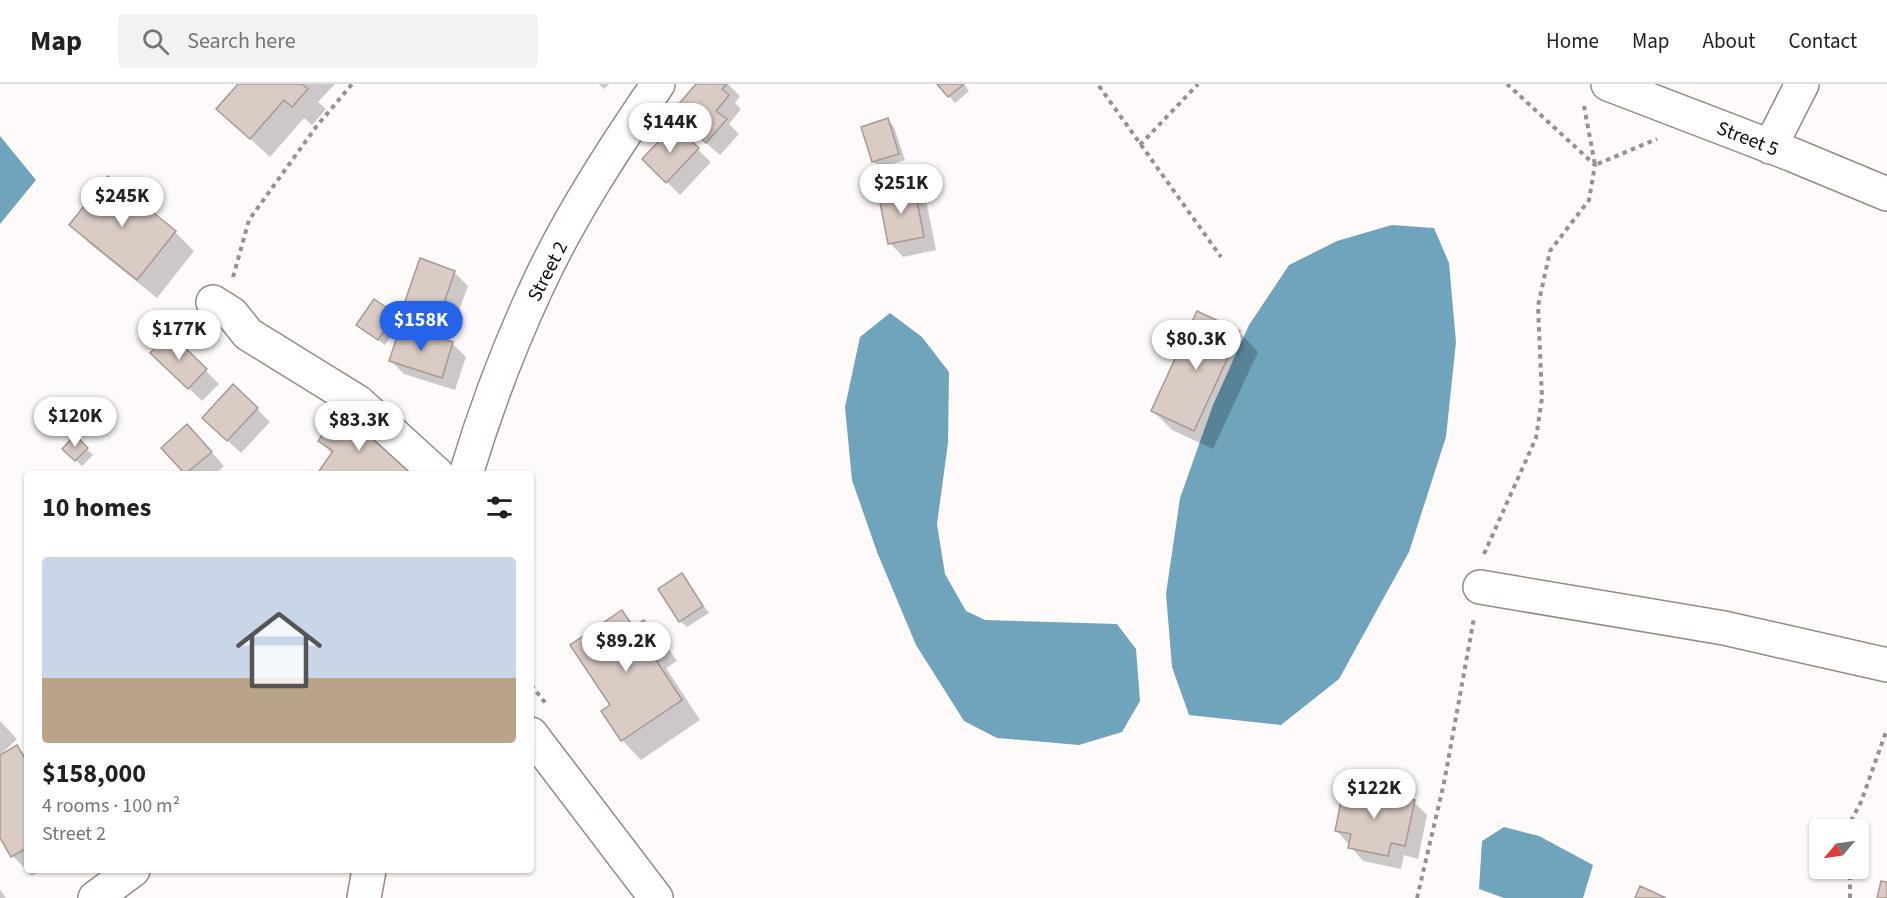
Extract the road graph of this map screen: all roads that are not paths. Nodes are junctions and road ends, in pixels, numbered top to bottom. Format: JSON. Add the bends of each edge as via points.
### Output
{"nodes":[{"id":1,"x":658,"y":84,"type":"edge"},
{"id":2,"x":1802,"y":84,"type":"edge"},
{"id":3,"x":1596,"y":91,"type":"edge"},
{"id":4,"x":1770,"y":147,"type":"junction"},
{"id":5,"x":1887,"y":194,"type":"edge"},
{"id":6,"x":222,"y":308,"type":"road end"},
{"id":7,"x":434,"y":471,"type":"edge"},
{"id":8,"x":467,"y":471,"type":"edge"},
{"id":9,"x":1480,"y":587,"type":"road end"},
{"id":10,"x":1887,"y":665,"type":"edge"},
{"id":11,"x":534,"y":738,"type":"edge"},
{"id":12,"x":129,"y":873,"type":"edge"},
{"id":13,"x":368,"y":873,"type":"edge"},
{"id":14,"x":95,"y":898,"type":"edge"},
{"id":15,"x":364,"y":898,"type":"edge"},
{"id":16,"x":656,"y":898,"type":"edge"}],
"edges":[{"from":1,"to":8,"type":"street","name":"Street 2","via":[[594,184],[537,286],[497,383]]},
{"from":2,"to":4,"type":"street"},
{"from":3,"to":4,"type":"street","name":"Street 5","via":[[1710,123]]},
{"from":4,"to":5,"type":"street","name":"Street 5"},
{"from":6,"to":7,"type":"street","via":[[248,334],[358,402]]},
{"from":9,"to":10,"type":"street","via":[[1724,628]]},
{"from":11,"to":16,"type":"street"},
{"from":12,"to":14,"type":"street"},
{"from":13,"to":15,"type":"street"}]}
